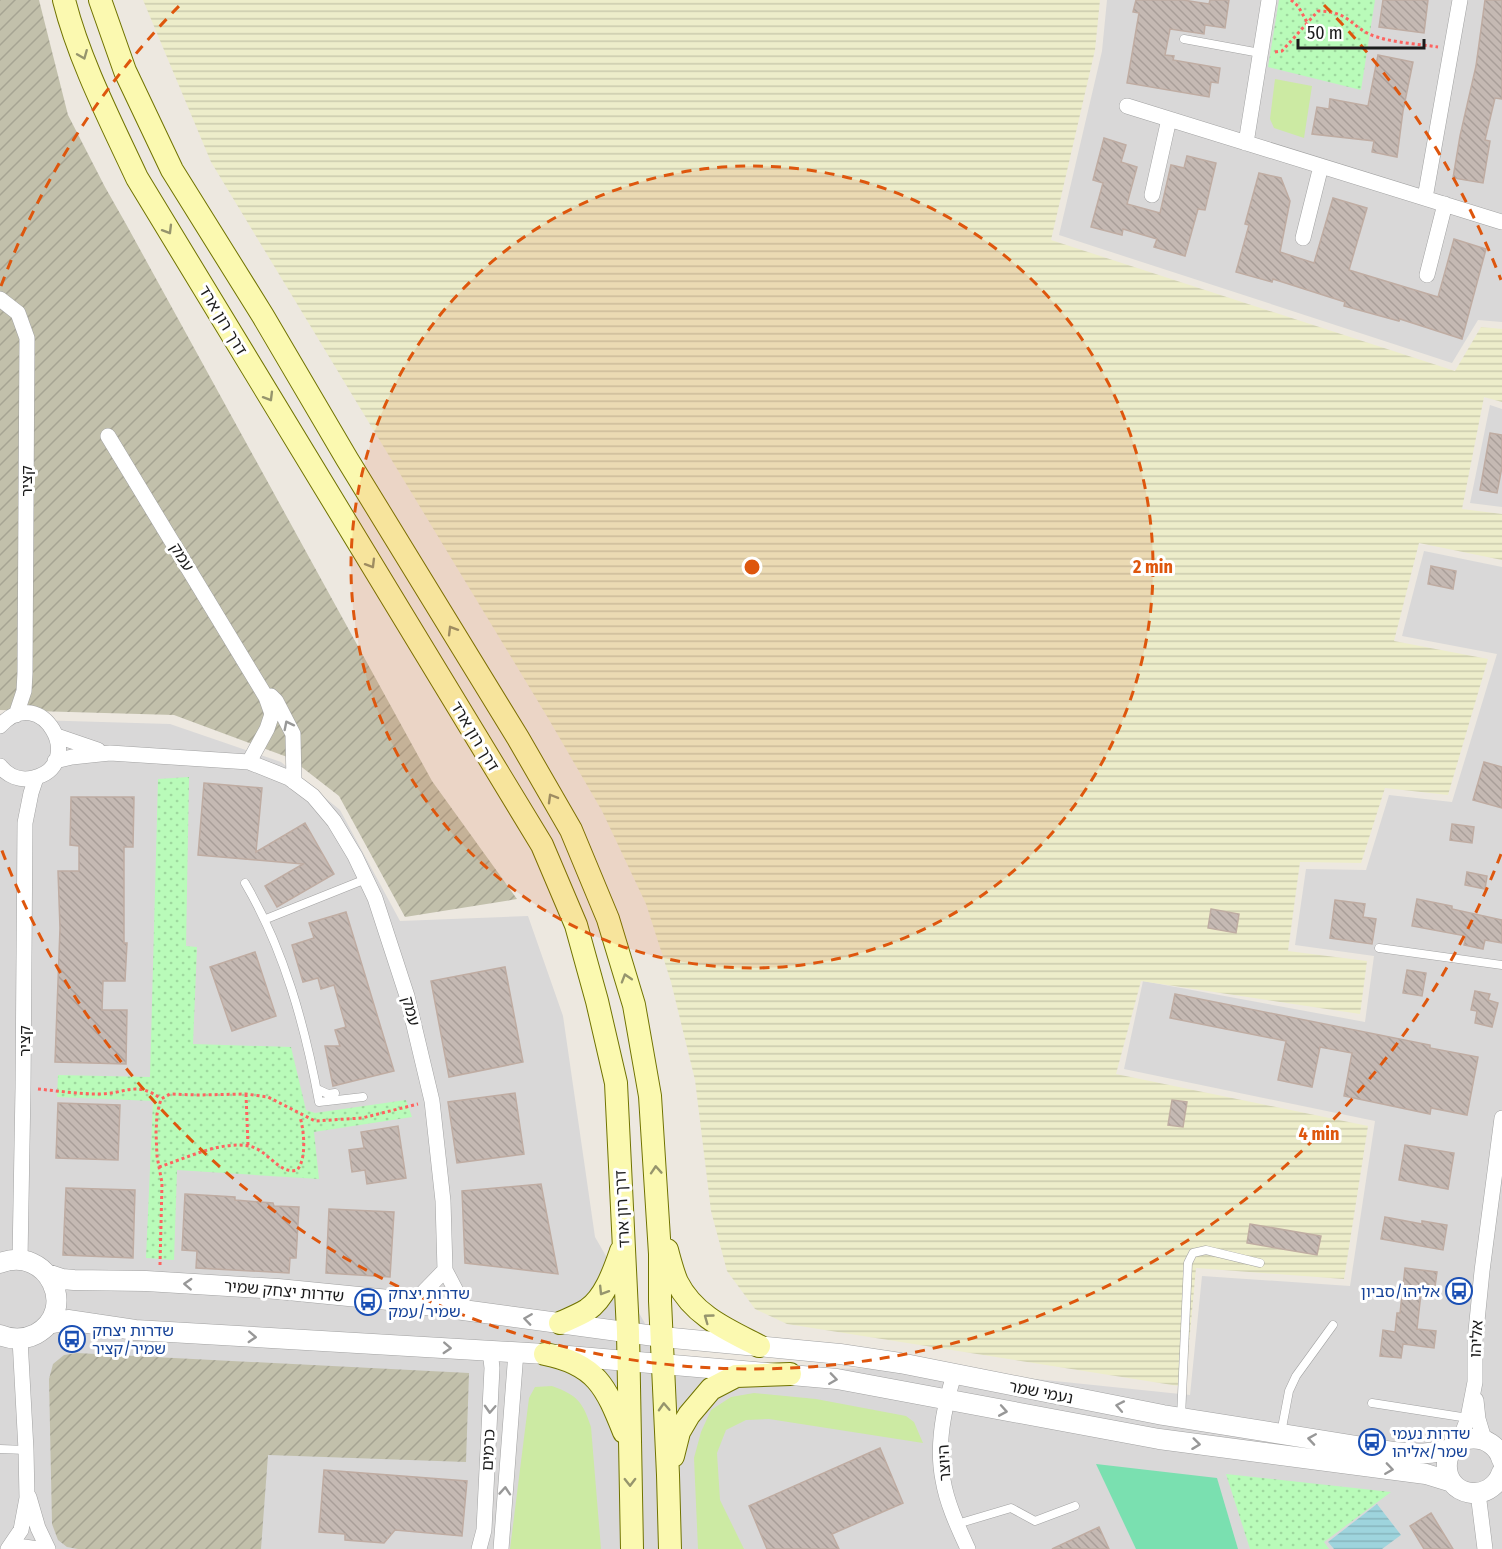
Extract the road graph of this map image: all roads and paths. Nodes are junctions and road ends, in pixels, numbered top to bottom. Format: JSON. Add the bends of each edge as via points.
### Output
{"nodes":[{"id":1,"x":64,"y":0,"type":"edge"},
{"id":2,"x":100,"y":0,"type":"edge"},
{"id":3,"x":1269,"y":0,"type":"edge"},
{"id":4,"x":1291,"y":0,"type":"edge"},
{"id":5,"x":1460,"y":0,"type":"edge"},
{"id":6,"x":1307,"y":22,"type":"junction"},
{"id":7,"x":1184,"y":39,"type":"dead end"},
{"id":8,"x":1451,"y":49,"type":"junction"},
{"id":9,"x":1260,"y":53,"type":"junction"},
{"id":10,"x":1127,"y":106,"type":"dead end"},
{"id":11,"x":1169,"y":119,"type":"junction"},
{"id":12,"x":1246,"y":143,"type":"junction"},
{"id":13,"x":1321,"y":166,"type":"junction"},
{"id":14,"x":1152,"y":195,"type":"dead end"},
{"id":15,"x":1425,"y":198,"type":"junction"},
{"id":16,"x":1445,"y":204,"type":"junction"},
{"id":17,"x":1502,"y":222,"type":"edge"},
{"id":18,"x":1303,"y":238,"type":"dead end"},
{"id":19,"x":1427,"y":275,"type":"dead end"},
{"id":20,"x":0,"y":299,"type":"edge"},
{"id":21,"x":108,"y":436,"type":"dead end"},
{"id":22,"x":25,"y":673,"type":"junction"},
{"id":23,"x":255,"y":678,"type":"junction"},
{"id":24,"x":16,"y":715,"type":"junction"},
{"id":25,"x":40,"y":716,"type":"junction"},
{"id":26,"x":0,"y":726,"type":"edge"},
{"id":27,"x":57,"y":736,"type":"junction"},
{"id":28,"x":110,"y":753,"type":"junction"},
{"id":29,"x":56,"y":761,"type":"junction"},
{"id":30,"x":249,"y":762,"type":"junction"},
{"id":31,"x":6,"y":771,"type":"edge"},
{"id":32,"x":36,"y":778,"type":"junction"},
{"id":33,"x":294,"y":782,"type":"junction"},
{"id":34,"x":25,"y":824,"type":"junction"},
{"id":35,"x":366,"y":879,"type":"junction"},
{"id":36,"x":244,"y":883,"type":"dead end"},
{"id":37,"x":266,"y":919,"type":"junction"},
{"id":38,"x":1379,"y":948,"type":"dead end"},
{"id":39,"x":1502,"y":965,"type":"edge"},
{"id":40,"x":23,"y":1088,"type":"junction"},
{"id":41,"x":317,"y":1089,"type":"junction"},
{"id":42,"x":335,"y":1093,"type":"dead end"},
{"id":43,"x":246,"y":1094,"type":"junction"},
{"id":44,"x":363,"y":1097,"type":"dead end"},
{"id":45,"x":161,"y":1099,"type":"junction"},
{"id":46,"x":432,"y":1101,"type":"junction"},
{"id":47,"x":300,"y":1115,"type":"junction"},
{"id":48,"x":1502,"y":1118,"type":"edge"},
{"id":49,"x":248,"y":1146,"type":"junction"},
{"id":50,"x":159,"y":1167,"type":"junction"},
{"id":51,"x":1498,"y":1180,"type":"edge"},
{"id":52,"x":659,"y":1228,"type":"junction"},
{"id":53,"x":624,"y":1241,"type":"junction"},
{"id":54,"x":20,"y":1259,"type":"junction"},
{"id":55,"x":0,"y":1263,"type":"edge"},
{"id":56,"x":1260,"y":1263,"type":"dead end"},
{"id":57,"x":445,"y":1270,"type":"junction"},
{"id":58,"x":47,"y":1274,"type":"junction"},
{"id":59,"x":160,"y":1282,"type":"junction"},
{"id":60,"x":413,"y":1303,"type":"junction"},
{"id":61,"x":466,"y":1310,"type":"junction"},
{"id":62,"x":560,"y":1323,"type":"junction"},
{"id":63,"x":48,"y":1324,"type":"junction"},
{"id":64,"x":1333,"y":1325,"type":"dead end"},
{"id":65,"x":628,"y":1332,"type":"junction"},
{"id":66,"x":0,"y":1335,"type":"edge"},
{"id":67,"x":662,"y":1337,"type":"junction"},
{"id":68,"x":20,"y":1339,"type":"junction"},
{"id":69,"x":759,"y":1346,"type":"junction"},
{"id":70,"x":490,"y":1350,"type":"junction"},
{"id":71,"x":516,"y":1352,"type":"junction"},
{"id":72,"x":545,"y":1354,"type":"junction"},
{"id":73,"x":628,"y":1360,"type":"junction"},
{"id":74,"x":662,"y":1363,"type":"junction"},
{"id":75,"x":790,"y":1374,"type":"junction"},
{"id":76,"x":954,"y":1375,"type":"junction"},
{"id":77,"x":1474,"y":1382,"type":"junction"},
{"id":78,"x":946,"y":1400,"type":"junction"},
{"id":79,"x":1372,"y":1403,"type":"dead end"},
{"id":80,"x":1181,"y":1418,"type":"junction"},
{"id":81,"x":1468,"y":1418,"type":"junction"},
{"id":82,"x":1281,"y":1434,"type":"junction"},
{"id":83,"x":629,"y":1444,"type":"junction"},
{"id":84,"x":1456,"y":1445,"type":"junction"},
{"id":85,"x":1495,"y":1448,"type":"edge"},
{"id":86,"x":0,"y":1449,"type":"edge"},
{"id":87,"x":26,"y":1450,"type":"junction"},
{"id":88,"x":668,"y":1475,"type":"junction"},
{"id":89,"x":1452,"y":1482,"type":"junction"},
{"id":90,"x":1494,"y":1483,"type":"edge"},
{"id":91,"x":27,"y":1486,"type":"junction"},
{"id":92,"x":1075,"y":1506,"type":"dead end"},
{"id":93,"x":957,"y":1524,"type":"junction"},
{"id":94,"x":9,"y":1549,"type":"edge"},
{"id":95,"x":38,"y":1549,"type":"edge"},
{"id":96,"x":48,"y":1549,"type":"edge"},
{"id":97,"x":479,"y":1549,"type":"edge"},
{"id":98,"x":501,"y":1549,"type":"edge"},
{"id":99,"x":632,"y":1549,"type":"edge"},
{"id":100,"x":670,"y":1549,"type":"edge"},
{"id":101,"x":968,"y":1549,"type":"edge"},
{"id":102,"x":1485,"y":1549,"type":"edge"}],
"edges":[{"from":1,"to":53,"type":"main road","name":"דרך רון ארד","one_way":true,"via":[[105,110],[137,178],[542,845],[576,926],[616,1083]]},
{"from":52,"to":2,"type":"main road","one_way":true,"via":[[650,1096],[634,1005],[608,919],[571,830],[172,170],[125,71]]},
{"from":3,"to":9,"type":"street"},
{"from":4,"to":6,"type":"path"},
{"from":5,"to":8,"type":"street"},
{"from":6,"to":8,"type":"path","via":[[1318,11],[1332,11],[1377,37]]},
{"from":6,"to":9,"type":"path","via":[[1282,51]]},
{"from":7,"to":9,"type":"lane"},
{"from":8,"to":15,"type":"street"},
{"from":9,"to":12,"type":"street"},
{"from":10,"to":11,"type":"street"},
{"from":11,"to":12,"type":"street"},
{"from":11,"to":14,"type":"street"},
{"from":12,"to":13,"type":"street"},
{"from":13,"to":15,"type":"street"},
{"from":13,"to":18,"type":"street"},
{"from":15,"to":16,"type":"street"},
{"from":16,"to":17,"type":"street"},
{"from":16,"to":19,"type":"street"},
{"from":20,"to":22,"type":"street","name":"קציר","via":[[18,313],[27,338]]},
{"from":21,"to":23,"type":"street","name":"עמק"},
{"from":22,"to":24,"type":"street","name":"קציר"},
{"from":22,"to":25,"type":"street","name":"קציר"},
{"from":23,"to":30,"type":"street","name":"עמק","via":[[272,714]]},
{"from":33,"to":23,"type":"street","name":"עמק","one_way":true,"via":[[293,734],[276,701]]},
{"from":24,"to":25,"type":"street"},
{"from":24,"to":26,"type":"street"},
{"from":25,"to":27,"type":"street","name":"קציר"},
{"from":27,"to":28,"type":"street","name":"עמק"},
{"from":27,"to":29,"type":"street"},
{"from":28,"to":29,"type":"street","name":"עמק"},
{"from":28,"to":30,"type":"street","name":"עמק"},
{"from":29,"to":32,"type":"street"},
{"from":30,"to":33,"type":"street","name":"עמק"},
{"from":31,"to":32,"type":"street","via":[[19,779]]},
{"from":31,"to":34,"type":"street","name":"קציר","via":[[18,792]]},
{"from":32,"to":34,"type":"street","name":"קציר"},
{"from":33,"to":35,"type":"street","name":"עמק","via":[[313,796],[334,821]]},
{"from":34,"to":40,"type":"street","name":"קציר"},
{"from":35,"to":37,"type":"lane"},
{"from":35,"to":46,"type":"street","name":"עמק","via":[[407,996]]},
{"from":36,"to":37,"type":"lane"},
{"from":37,"to":41,"type":"lane","via":[[291,988]]},
{"from":38,"to":39,"type":"lane"},
{"from":40,"to":45,"type":"path","via":[[101,1094],[137,1088]]},
{"from":40,"to":54,"type":"street","name":"קציר"},
{"from":41,"to":42,"type":"lane"},
{"from":41,"to":44,"type":"lane","via":[[319,1102]]},
{"from":43,"to":45,"type":"path","via":[[170,1094]]},
{"from":43,"to":47,"type":"path","via":[[268,1097]]},
{"from":43,"to":49,"type":"path"},
{"from":45,"to":50,"type":"path","via":[[156,1133]]},
{"from":46,"to":47,"type":"path","via":[[362,1118],[315,1121]]},
{"from":46,"to":57,"type":"street","name":"עמק","via":[[443,1201]]},
{"from":47,"to":49,"type":"path","via":[[303,1155],[297,1170],[285,1170]]},
{"from":48,"to":51,"type":"street","name":"אליהו"},
{"from":49,"to":50,"type":"path","via":[[227,1146]]},
{"from":50,"to":59,"type":"path"},
{"from":51,"to":77,"type":"street","name":"אליהו","via":[[1482,1270]]},
{"from":52,"to":67,"type":"main road"},
{"from":69,"to":52,"type":"main road","one_way":true,"via":[[713,1322],[689,1300],[677,1282]]},
{"from":53,"to":62,"type":"main road","one_way":true,"via":[[599,1298],[588,1309]]},
{"from":53,"to":65,"type":"main road","name":"דרך רון ארד"},
{"from":54,"to":55,"type":"street"},
{"from":54,"to":58,"type":"street","name":"שדרות יצחק שמיר","via":[[30,1261]]},
{"from":56,"to":80,"type":"lane","via":[[1206,1250],[1193,1253],[1188,1263]]},
{"from":57,"to":60,"type":"street"},
{"from":57,"to":61,"type":"street","name":"עמק"},
{"from":58,"to":59,"type":"street","name":"שדרות יצחק שמיר","via":[[74,1280]]},
{"from":58,"to":63,"type":"street","via":[[53,1283],[56,1304]]},
{"from":60,"to":59,"type":"street","name":"שדרות יצחק שמיר","one_way":true},
{"from":60,"to":61,"type":"street","name":"שדרות יצחק שמיר"},
{"from":62,"to":61,"type":"street","name":"שדרות יצחק שמיר","one_way":true},
{"from":62,"to":65,"type":"street","name":"שדרות יצחק שמיר"},
{"from":63,"to":68,"type":"street"},
{"from":63,"to":70,"type":"street","one_way":true,"via":[[68,1320],[135,1330]]},
{"from":64,"to":82,"type":"lane","via":[[1296,1376],[1289,1391]]},
{"from":65,"to":67,"type":"street","name":"נעמי שמר"},
{"from":65,"to":73,"type":"main road","name":"דרך רון ארד"},
{"from":66,"to":68,"type":"street"},
{"from":67,"to":69,"type":"street","name":"נעמי שמר"},
{"from":67,"to":74,"type":"main road"},
{"from":68,"to":87,"type":"street"},
{"from":69,"to":76,"type":"street","name":"נעמי שמר","via":[[880,1360]]},
{"from":70,"to":71,"type":"street"},
{"from":70,"to":97,"type":"street","name":"כרמים","one_way":true,"via":[[484,1530]]},
{"from":71,"to":72,"type":"street"},
{"from":98,"to":71,"type":"street","name":"כרמים","one_way":true},
{"from":72,"to":73,"type":"street"},
{"from":72,"to":83,"type":"main road","via":[[580,1365],[597,1378]]},
{"from":73,"to":74,"type":"street","name":"נעמי שמר"},
{"from":73,"to":83,"type":"main road","name":"דרך רון ארד"},
{"from":74,"to":75,"type":"street","name":"נעמי שמר"},
{"from":88,"to":74,"type":"main road","one_way":true},
{"from":75,"to":78,"type":"street","name":"נעמי שמר","one_way":true},
{"from":75,"to":88,"type":"main road","via":[[736,1376],[711,1389],[679,1432]]},
{"from":76,"to":78,"type":"street","name":"היוצר"},
{"from":80,"to":76,"type":"street","name":"נעמי שמר","one_way":true},
{"from":77,"to":81,"type":"street","name":"אליהו"},
{"from":77,"to":85,"type":"street","name":"אליהו","via":[[1478,1419]]},
{"from":78,"to":89,"type":"street","name":"נעמי שמר","one_way":true,"via":[[1158,1439],[1426,1474]]},
{"from":78,"to":93,"type":"street","name":"היוצר","via":[[940,1457],[942,1478]]},
{"from":79,"to":81,"type":"lane"},
{"from":80,"to":82,"type":"street","name":"נעמי שמר"},
{"from":81,"to":84,"type":"street","name":"אליהו"},
{"from":84,"to":82,"type":"street","name":"נעמי שמר","one_way":true,"via":[[1430,1454],[1394,1452]]},
{"from":83,"to":99,"type":"main road","name":"דרך רון ארד","one_way":true},
{"from":84,"to":85,"type":"street","name":"נעמי שמר","via":[[1476,1437]]},
{"from":84,"to":89,"type":"street","via":[[1447,1465]]},
{"from":86,"to":87,"type":"lane"},
{"from":87,"to":91,"type":"street"},
{"from":88,"to":100,"type":"main road"},
{"from":89,"to":90,"type":"street","name":"נעמי שמר","via":[[1464,1491]]},
{"from":90,"to":102,"type":"street"},
{"from":91,"to":94,"type":"street","via":[[24,1520]]},
{"from":91,"to":96,"type":"street"},
{"from":92,"to":93,"type":"lane","via":[[1035,1521],[1011,1508]]},
{"from":93,"to":101,"type":"street","name":"היוצר"},
{"from":94,"to":95,"type":"street"}]}
